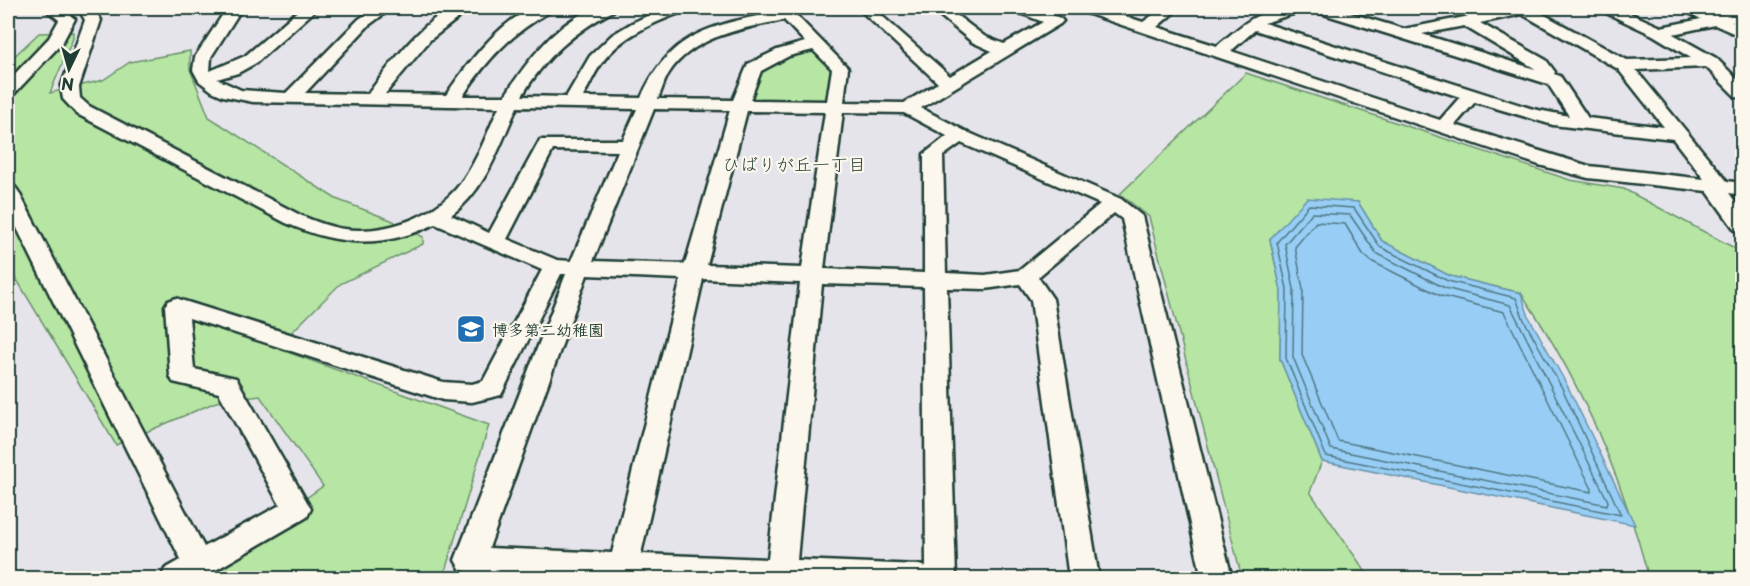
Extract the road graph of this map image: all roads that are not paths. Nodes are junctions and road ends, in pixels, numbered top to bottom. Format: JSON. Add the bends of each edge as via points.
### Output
{"nodes":[{"id":1,"x":51,"y":8,"type":"edge"},
{"id":2,"x":81,"y":8,"type":"edge"},
{"id":3,"x":234,"y":8,"type":"edge"},
{"id":4,"x":310,"y":8,"type":"edge"},
{"id":5,"x":385,"y":8,"type":"edge"},
{"id":6,"x":464,"y":8,"type":"edge"},
{"id":7,"x":515,"y":8,"type":"edge"},
{"id":8,"x":608,"y":8,"type":"edge"},
{"id":9,"x":680,"y":8,"type":"edge"},
{"id":10,"x":865,"y":8,"type":"edge"},
{"id":11,"x":938,"y":8,"type":"edge"},
{"id":12,"x":1020,"y":8,"type":"edge"},
{"id":13,"x":1085,"y":8,"type":"edge"},
{"id":14,"x":1172,"y":8,"type":"edge"},
{"id":15,"x":1297,"y":8,"type":"edge"},
{"id":16,"x":1319,"y":8,"type":"edge"},
{"id":17,"x":1523,"y":8,"type":"edge"},
{"id":18,"x":1607,"y":8,"type":"edge"},
{"id":19,"x":1690,"y":8,"type":"edge"},
{"id":20,"x":540,"y":10,"type":"edge"},
{"id":21,"x":784,"y":11,"type":"edge"},
{"id":22,"x":1743,"y":15,"type":"edge"},
{"id":23,"x":1718,"y":20,"type":"junction"},
{"id":24,"x":1466,"y":21,"type":"junction"},
{"id":25,"x":1251,"y":24,"type":"junction"},
{"id":26,"x":1145,"y":28,"type":"junction"},
{"id":27,"x":1659,"y":32,"type":"junction"},
{"id":28,"x":1743,"y":32,"type":"edge"},
{"id":29,"x":1404,"y":33,"type":"junction"},
{"id":30,"x":816,"y":44,"type":"junction"},
{"id":31,"x":1005,"y":51,"type":"junction"},
{"id":32,"x":1218,"y":54,"type":"junction"},
{"id":33,"x":1710,"y":62,"type":"junction"},
{"id":34,"x":1624,"y":65,"type":"junction"},
{"id":35,"x":205,"y":77,"type":"junction"},
{"id":36,"x":1554,"y":80,"type":"junction"},
{"id":37,"x":952,"y":83,"type":"junction"},
{"id":38,"x":8,"y":90,"type":"edge"},
{"id":39,"x":1743,"y":93,"type":"edge"},
{"id":40,"x":1472,"y":96,"type":"junction"},
{"id":41,"x":291,"y":98,"type":"junction"},
{"id":42,"x":373,"y":99,"type":"junction"},
{"id":43,"x":450,"y":101,"type":"junction"},
{"id":44,"x":510,"y":102,"type":"junction"},
{"id":45,"x":571,"y":103,"type":"junction"},
{"id":46,"x":647,"y":104,"type":"junction"},
{"id":47,"x":739,"y":106,"type":"junction"},
{"id":48,"x":834,"y":107,"type":"junction"},
{"id":49,"x":908,"y":108,"type":"junction"},
{"id":50,"x":1583,"y":124,"type":"junction"},
{"id":51,"x":1443,"y":128,"type":"junction"},
{"id":52,"x":1681,"y":134,"type":"junction"},
{"id":53,"x":960,"y":136,"type":"junction"},
{"id":54,"x":630,"y":146,"type":"junction"},
{"id":55,"x":1717,"y":186,"type":"junction"},
{"id":56,"x":1743,"y":189,"type":"edge"},
{"id":57,"x":8,"y":191,"type":"edge"},
{"id":58,"x":1114,"y":202,"type":"junction"},
{"id":59,"x":436,"y":216,"type":"junction"},
{"id":60,"x":1743,"y":225,"type":"edge"},
{"id":61,"x":495,"y":242,"type":"junction"},
{"id":62,"x":554,"y":267,"type":"junction"},
{"id":63,"x":579,"y":268,"type":"junction"},
{"id":64,"x":694,"y":272,"type":"junction"},
{"id":65,"x":1026,"y":276,"type":"junction"},
{"id":66,"x":812,"y":277,"type":"junction"},
{"id":67,"x":935,"y":281,"type":"junction"},
{"id":68,"x":623,"y":566,"type":"junction"},
{"id":69,"x":187,"y":571,"type":"edge"},
{"id":70,"x":781,"y":573,"type":"junction"},
{"id":71,"x":919,"y":579,"type":"edge"},
{"id":72,"x":941,"y":579,"type":"edge"},
{"id":73,"x":1084,"y":579,"type":"edge"},
{"id":74,"x":1217,"y":579,"type":"edge"}],
"edges":[{"from":1,"to":38,"type":"street","via":[[67,19],[56,40]]},
{"from":2,"to":59,"type":"street","via":[[93,20],[70,87],[72,99],[83,110],[325,233],[356,237],[388,233]]},
{"from":3,"to":35,"type":"street","via":[[203,57],[201,70]]},
{"from":4,"to":35,"type":"street","via":[[247,61]]},
{"from":5,"to":41,"type":"street","via":[[364,22]]},
{"from":6,"to":42,"type":"street","via":[[411,48]]},
{"from":7,"to":20,"type":"street"},
{"from":8,"to":44,"type":"street","via":[[565,33],[543,55]]},
{"from":9,"to":45,"type":"street","via":[[657,15],[599,55]]},
{"from":10,"to":37,"type":"street"},
{"from":11,"to":31,"type":"street","via":[[978,39]]},
{"from":12,"to":31,"type":"street","via":[[1055,21]]},
{"from":13,"to":26,"type":"street"},
{"from":14,"to":26,"type":"street"},
{"from":15,"to":25,"type":"street","via":[[1270,14]]},
{"from":16,"to":29,"type":"street"},
{"from":17,"to":24,"type":"street"},
{"from":17,"to":34,"type":"street"},
{"from":18,"to":27,"type":"street"},
{"from":19,"to":23,"type":"street"},
{"from":20,"to":43,"type":"street","via":[[494,43]]},
{"from":21,"to":30,"type":"street"},
{"from":21,"to":46,"type":"street","via":[[708,34],[690,44],[666,64]]},
{"from":22,"to":23,"type":"street"},
{"from":23,"to":27,"type":"street"},
{"from":23,"to":28,"type":"street"},
{"from":24,"to":29,"type":"street"},
{"from":24,"to":36,"type":"street","via":[[1540,64]]},
{"from":25,"to":32,"type":"street"},
{"from":25,"to":40,"type":"street"},
{"from":26,"to":32,"type":"street"},
{"from":27,"to":33,"type":"street"},
{"from":29,"to":36,"type":"street"},
{"from":30,"to":47,"type":"street","via":[[783,52],[754,68]]},
{"from":30,"to":48,"type":"street","via":[[840,68]]},
{"from":31,"to":37,"type":"street"},
{"from":32,"to":51,"type":"street"},
{"from":33,"to":34,"type":"street"},
{"from":33,"to":39,"type":"street"},
{"from":34,"to":52,"type":"street"},
{"from":35,"to":41,"type":"street","via":[[218,89],[234,94]]},
{"from":36,"to":50,"type":"street"},
{"from":37,"to":49,"type":"street"},
{"from":40,"to":50,"type":"street","via":[[1544,118]]},
{"from":40,"to":51,"type":"street"},
{"from":41,"to":42,"type":"street"},
{"from":42,"to":43,"type":"street"},
{"from":43,"to":44,"type":"street"},
{"from":44,"to":45,"type":"street"},
{"from":44,"to":59,"type":"street","via":[[475,175],[459,198]]},
{"from":45,"to":46,"type":"street"},
{"from":46,"to":47,"type":"street"},
{"from":46,"to":54,"type":"street"},
{"from":47,"to":48,"type":"street"},
{"from":47,"to":64,"type":"street"},
{"from":48,"to":49,"type":"street"},
{"from":48,"to":66,"type":"street"},
{"from":49,"to":53,"type":"street"},
{"from":50,"to":52,"type":"street"},
{"from":51,"to":55,"type":"street","via":[[1588,172]]},
{"from":52,"to":55,"type":"street"},
{"from":53,"to":58,"type":"street"},
{"from":53,"to":67,"type":"street","via":[[933,154]]},
{"from":54,"to":61,"type":"street","via":[[547,144]]},
{"from":54,"to":63,"type":"street"},
{"from":55,"to":56,"type":"street"},
{"from":55,"to":60,"type":"street"},
{"from":57,"to":69,"type":"street"},
{"from":58,"to":65,"type":"street"},
{"from":58,"to":74,"type":"street","via":[[1132,216]]},
{"from":59,"to":61,"type":"street","via":[[460,230]]},
{"from":61,"to":62,"type":"street"},
{"from":62,"to":63,"type":"street"},
{"from":62,"to":69,"type":"street","via":[[492,388],[472,393],[443,392],[176,306],[182,376],[227,385],[297,510]]},
{"from":63,"to":64,"type":"street"},
{"from":63,"to":68,"type":"street","via":[[470,560]]},
{"from":64,"to":66,"type":"street"},
{"from":64,"to":68,"type":"street"},
{"from":65,"to":67,"type":"street","via":[[986,282]]},
{"from":65,"to":73,"type":"street","via":[[1042,299]]},
{"from":66,"to":67,"type":"street"},
{"from":66,"to":70,"type":"street"},
{"from":67,"to":72,"type":"street"},
{"from":68,"to":70,"type":"street"},
{"from":70,"to":71,"type":"street"}]}
